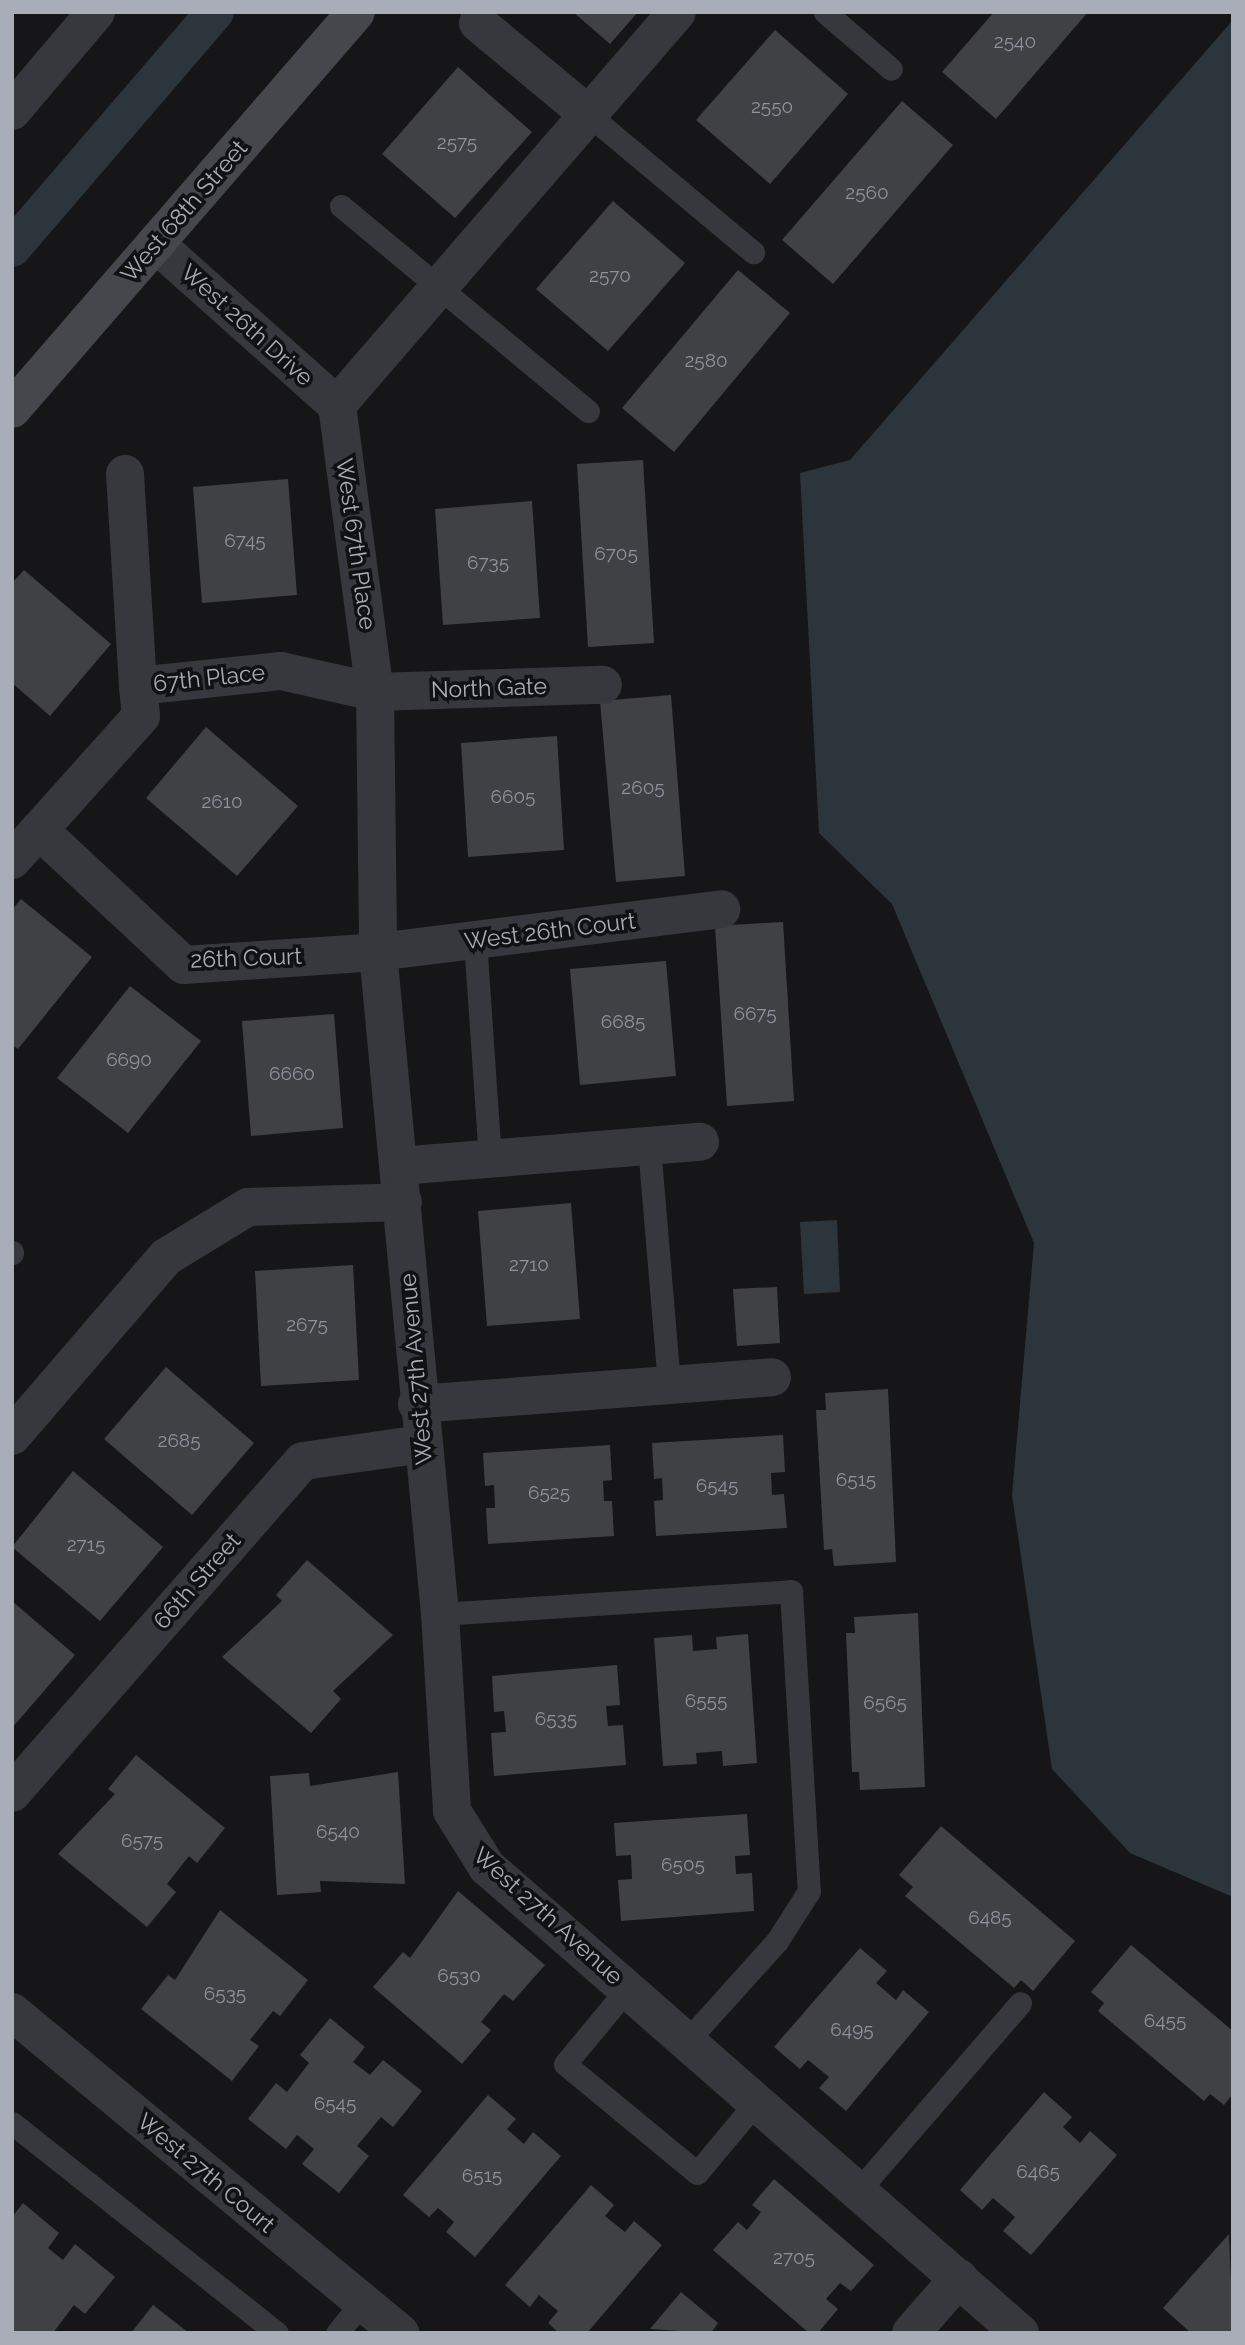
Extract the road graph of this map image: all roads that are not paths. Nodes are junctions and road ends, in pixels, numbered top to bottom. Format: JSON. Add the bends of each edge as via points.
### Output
{"nodes":[{"id":1,"x":96,"y":12,"type":"edge"},
{"id":2,"x":356,"y":12,"type":"edge"},
{"id":3,"x":677,"y":12,"type":"edge"},
{"id":4,"x":825,"y":12,"type":"edge"},
{"id":5,"x":478,"y":23,"type":"dead end"},
{"id":6,"x":891,"y":69,"type":"dead end"},
{"id":7,"x":12,"y":111,"type":"edge"},
{"id":8,"x":589,"y":115,"type":"junction"},
{"id":9,"x":341,"y":206,"type":"dead end"},
{"id":10,"x":156,"y":244,"type":"junction"},
{"id":11,"x":753,"y":252,"type":"dead end"},
{"id":12,"x":438,"y":289,"type":"junction"},
{"id":13,"x":337,"y":405,"type":"junction"},
{"id":14,"x":12,"y":409,"type":"edge"},
{"id":15,"x":588,"y":411,"type":"dead end"},
{"id":16,"x":125,"y":474,"type":"dead end"},
{"id":17,"x":138,"y":685,"type":"junction"},
{"id":18,"x":603,"y":685,"type":"dead end"},
{"id":19,"x":375,"y":692,"type":"junction"},
{"id":20,"x":39,"y":830,"type":"junction"},
{"id":21,"x":12,"y":860,"type":"edge"},
{"id":22,"x":722,"y":909,"type":"dead end"},
{"id":23,"x":475,"y":940,"type":"junction"},
{"id":24,"x":378,"y":952,"type":"junction"},
{"id":25,"x":700,"y":1142,"type":"dead end"},
{"id":26,"x":649,"y":1146,"type":"junction"},
{"id":27,"x":491,"y":1158,"type":"junction"},
{"id":28,"x":401,"y":1184,"type":"junction"},
{"id":29,"x":772,"y":1377,"type":"dead end"},
{"id":30,"x":669,"y":1385,"type":"junction"},
{"id":31,"x":417,"y":1404,"type":"junction"},
{"id":32,"x":12,"y":1436,"type":"edge"},
{"id":33,"x":422,"y":1444,"type":"junction"},
{"id":34,"x":440,"y":1614,"type":"junction"},
{"id":35,"x":13,"y":1791,"type":"edge"},
{"id":36,"x":627,"y":1989,"type":"junction"},
{"id":37,"x":1020,"y":2003,"type":"dead end"},
{"id":38,"x":12,"y":2012,"type":"edge"},
{"id":39,"x":687,"y":2041,"type":"junction"},
{"id":40,"x":757,"y":2102,"type":"junction"},
{"id":41,"x":12,"y":2123,"type":"edge"},
{"id":42,"x":858,"y":2191,"type":"junction"},
{"id":43,"x":959,"y":2278,"type":"junction"},
{"id":44,"x":361,"y":2303,"type":"junction"},
{"id":45,"x":277,"y":2333,"type":"edge"},
{"id":46,"x":337,"y":2333,"type":"edge"},
{"id":47,"x":400,"y":2333,"type":"edge"},
{"id":48,"x":911,"y":2333,"type":"edge"},
{"id":49,"x":1020,"y":2333,"type":"edge"}],
"edges":[{"from":1,"to":7,"type":"street"},
{"from":2,"to":10,"type":"main road","name":"West 68th Street"},
{"from":3,"to":8,"type":"street"},
{"from":4,"to":6,"type":"lane"},
{"from":5,"to":8,"type":"street"},
{"from":8,"to":11,"type":"lane"},
{"from":8,"to":12,"type":"street"},
{"from":9,"to":12,"type":"lane"},
{"from":10,"to":13,"type":"street","name":"West 26th Drive"},
{"from":10,"to":14,"type":"main road","name":"West 68th Street"},
{"from":12,"to":13,"type":"street"},
{"from":12,"to":15,"type":"lane"},
{"from":13,"to":19,"type":"street","name":"West 67th Place"},
{"from":16,"to":17,"type":"street"},
{"from":17,"to":19,"type":"street","name":"67th Place","via":[[281,671]]},
{"from":17,"to":20,"type":"street","name":"67th Place","via":[[141,716]]},
{"from":18,"to":19,"type":"street","name":"North Gate"},
{"from":19,"to":24,"type":"street","name":"West 67th Place"},
{"from":20,"to":21,"type":"street","name":"67th Place"},
{"from":20,"to":24,"type":"street","name":"26th Court","via":[[184,965]]},
{"from":22,"to":23,"type":"street","name":"West 26th Court"},
{"from":23,"to":24,"type":"street","name":"West 26th Court"},
{"from":23,"to":27,"type":"lane"},
{"from":24,"to":28,"type":"street","name":"West 67th Place"},
{"from":25,"to":26,"type":"street"},
{"from":26,"to":27,"type":"street"},
{"from":26,"to":30,"type":"lane"},
{"from":27,"to":28,"type":"street"},
{"from":28,"to":31,"type":"street","name":"West 27th Avenue"},
{"from":28,"to":32,"type":"street","via":[[248,1207],[177,1250]]},
{"from":29,"to":30,"type":"street"},
{"from":30,"to":31,"type":"street"},
{"from":31,"to":33,"type":"street","name":"West 27th Avenue"},
{"from":33,"to":34,"type":"street","name":"West 27th Avenue"},
{"from":33,"to":35,"type":"street","name":"66th Street","via":[[303,1461]]},
{"from":34,"to":36,"type":"street","name":"West 27th Avenue","via":[[452,1811],[467,1843]]},
{"from":34,"to":39,"type":"lane","via":[[791,1591],[809,1891],[776,1941]]},
{"from":36,"to":39,"type":"street","name":"West 27th Avenue"},
{"from":36,"to":40,"type":"lane","via":[[565,2064],[697,2173]]},
{"from":37,"to":42,"type":"lane"},
{"from":38,"to":44,"type":"street","name":"West 27th Court"},
{"from":39,"to":40,"type":"street","name":"West 27th Avenue"},
{"from":40,"to":42,"type":"street","name":"West 27th Avenue"},
{"from":41,"to":45,"type":"lane"},
{"from":42,"to":43,"type":"street","name":"West 27th Avenue"},
{"from":43,"to":48,"type":"street"},
{"from":43,"to":49,"type":"street","name":"West 27th Avenue"},
{"from":44,"to":46,"type":"lane"},
{"from":44,"to":47,"type":"street","name":"West 27th Court"}]}
